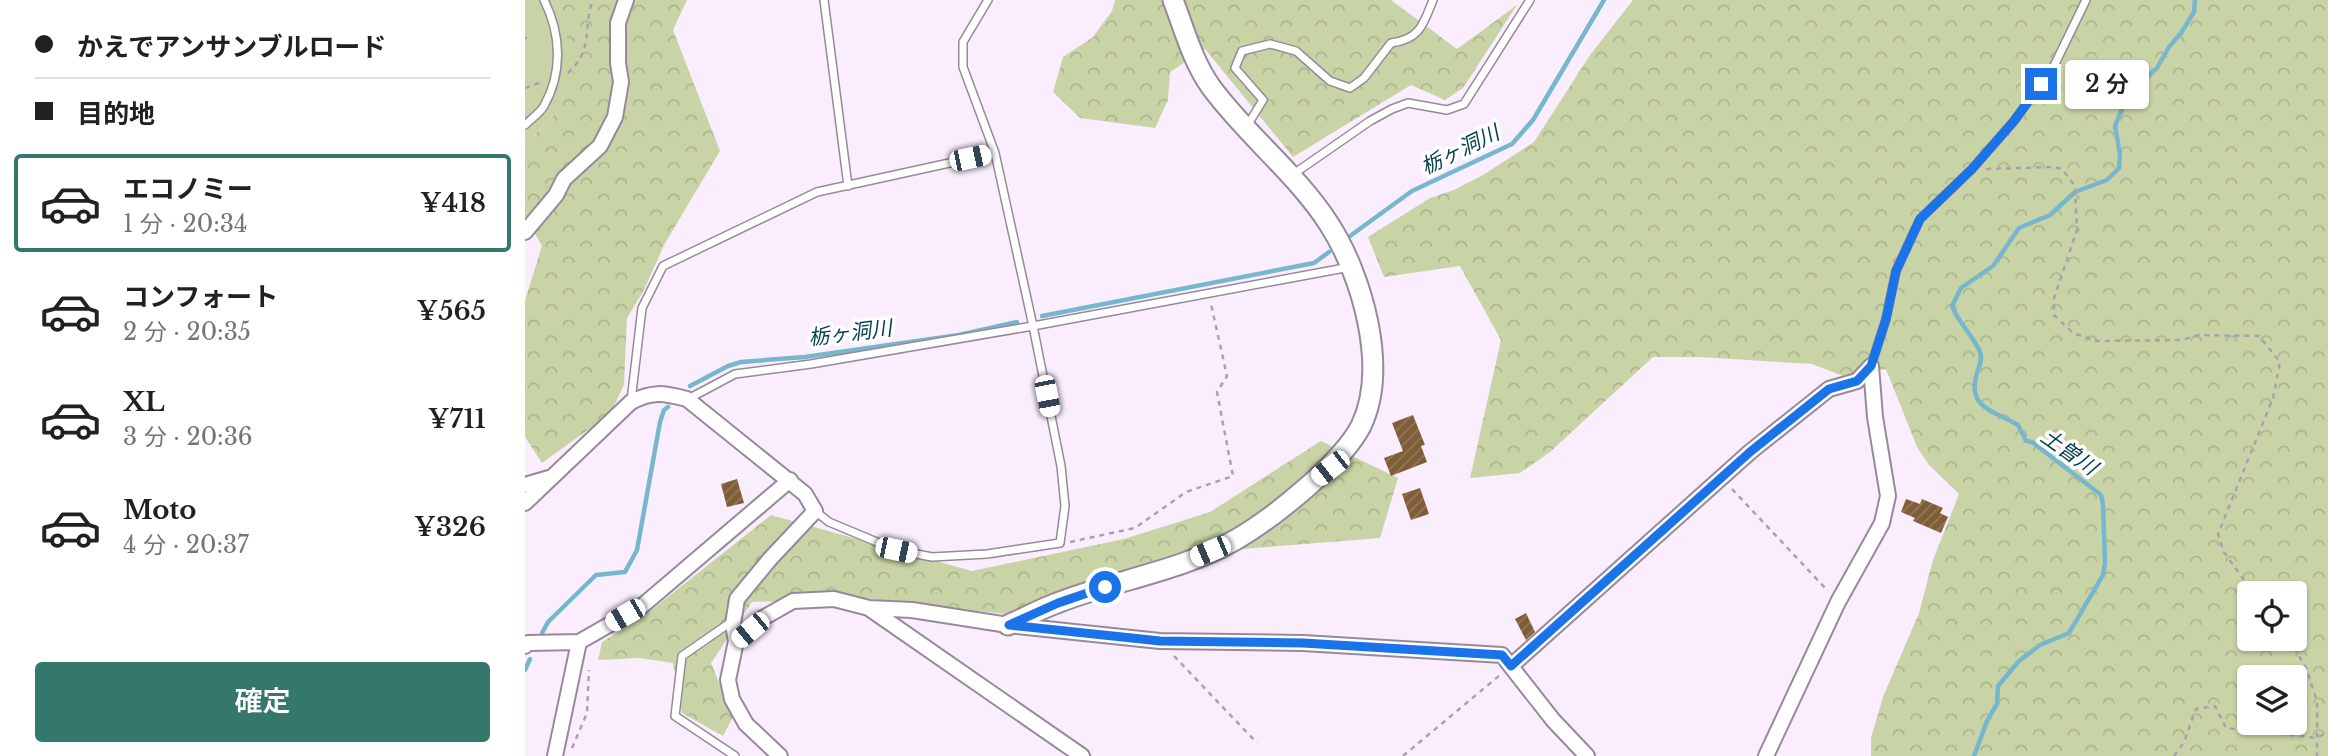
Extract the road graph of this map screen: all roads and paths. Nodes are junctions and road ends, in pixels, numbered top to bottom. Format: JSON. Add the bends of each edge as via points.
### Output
{"nodes":[{"id":1,"x":544,"y":0,"type":"edge"},
{"id":2,"x":593,"y":0,"type":"edge"},
{"id":3,"x":627,"y":0,"type":"edge"},
{"id":4,"x":824,"y":0,"type":"edge"},
{"id":5,"x":988,"y":0,"type":"edge"},
{"id":6,"x":1173,"y":0,"type":"edge"},
{"id":7,"x":1433,"y":0,"type":"edge"},
{"id":8,"x":1530,"y":0,"type":"edge"},
{"id":9,"x":2087,"y":0,"type":"edge"},
{"id":10,"x":556,"y":77,"type":"junction"},
{"id":11,"x":525,"y":88,"type":"edge"},
{"id":12,"x":525,"y":125,"type":"edge"},
{"id":13,"x":1247,"y":127,"type":"junction"},
{"id":14,"x":995,"y":153,"type":"junction"},
{"id":15,"x":1972,"y":169,"type":"junction"},
{"id":16,"x":1291,"y":176,"type":"junction"},
{"id":17,"x":848,"y":186,"type":"junction"},
{"id":18,"x":525,"y":232,"type":"edge"},
{"id":19,"x":1352,"y":267,"type":"junction"},
{"id":20,"x":1209,"y":293,"type":"junction"},
{"id":21,"x":1033,"y":326,"type":"junction"},
{"id":22,"x":1871,"y":366,"type":"junction"},
{"id":23,"x":687,"y":399,"type":"junction"},
{"id":24,"x":631,"y":402,"type":"junction"},
{"id":25,"x":551,"y":477,"type":"junction"},
{"id":26,"x":1722,"y":479,"type":"junction"},
{"id":27,"x":790,"y":480,"type":"junction"},
{"id":28,"x":525,"y":485,"type":"edge"},
{"id":29,"x":525,"y":503,"type":"edge"},
{"id":30,"x":815,"y":511,"type":"junction"},
{"id":31,"x":1060,"y":543,"type":"junction"},
{"id":32,"x":2245,"y":581,"type":"edge"},
{"id":33,"x":1838,"y":602,"type":"junction"},
{"id":34,"x":869,"y":608,"type":"junction"},
{"id":35,"x":734,"y":620,"type":"junction"},
{"id":36,"x":1009,"y":625,"type":"junction"},
{"id":37,"x":585,"y":638,"type":"junction"},
{"id":38,"x":736,"y":641,"type":"junction"},
{"id":39,"x":1160,"y":641,"type":"junction"},
{"id":40,"x":525,"y":646,"type":"edge"},
{"id":41,"x":2296,"y":651,"type":"edge"},
{"id":42,"x":1511,"y":666,"type":"junction"},
{"id":43,"x":2328,"y":732,"type":"edge"},
{"id":44,"x":2317,"y":738,"type":"junction"},
{"id":45,"x":1257,"y":743,"type":"dead end"},
{"id":46,"x":562,"y":755,"type":"edge"},
{"id":47,"x":735,"y":756,"type":"edge"},
{"id":48,"x":780,"y":756,"type":"edge"},
{"id":49,"x":1082,"y":756,"type":"edge"},
{"id":50,"x":1403,"y":756,"type":"edge"},
{"id":51,"x":1587,"y":756,"type":"edge"},
{"id":52,"x":1766,"y":756,"type":"edge"},
{"id":53,"x":2174,"y":756,"type":"edge"},
{"id":54,"x":2317,"y":756,"type":"edge"}],
"edges":[{"from":1,"to":10,"type":"lane","via":[[554,28],[559,61]]},
{"from":2,"to":10,"type":"path","via":[[579,61]]},
{"from":3,"to":18,"type":"street","via":[[618,23],[621,82],[615,117],[600,146],[564,180]]},
{"from":4,"to":17,"type":"lane"},
{"from":5,"to":14,"type":"lane","via":[[963,42],[963,67]]},
{"from":6,"to":13,"type":"street","via":[[1211,86]]},
{"from":7,"to":13,"type":"lane","via":[[1422,29],[1406,41],[1391,43],[1364,78],[1350,88],[1330,81],[1296,51],[1270,44],[1242,51],[1235,68],[1263,100]]},
{"from":8,"to":16,"type":"lane","via":[[1464,104],[1447,110],[1408,103],[1392,109]]},
{"from":9,"to":15,"type":"lane","via":[[2054,66]]},
{"from":10,"to":11,"type":"path"},
{"from":10,"to":12,"type":"lane","via":[[544,107]]},
{"from":13,"to":16,"type":"street"},
{"from":14,"to":17,"type":"lane"},
{"from":14,"to":21,"type":"lane"},
{"from":15,"to":22,"type":"lane","via":[[1920,219],[1896,271]]},
{"from":15,"to":32,"type":"path","via":[[2052,167],[2062,169],[2071,179],[2077,230],[2054,298],[2054,315],[2073,333],[2096,341],[2259,337],[2280,362],[2273,398],[2218,534],[2224,552]]},
{"from":16,"to":19,"type":"street","via":[[1327,221]]},
{"from":17,"to":24,"type":"lane","via":[[817,192],[663,266],[642,308]]},
{"from":19,"to":20,"type":"lane"},
{"from":19,"to":36,"type":"street","via":[[1370,342],[1373,388],[1360,426],[1330,468],[1235,540]]},
{"from":20,"to":21,"type":"lane"},
{"from":20,"to":31,"type":"path","via":[[1227,376],[1217,392],[1233,476],[1186,492],[1135,528]]},
{"from":21,"to":23,"type":"lane","via":[[736,374]]},
{"from":21,"to":31,"type":"lane","via":[[1061,466],[1065,506]]},
{"from":22,"to":26,"type":"street","via":[[1857,381],[1829,389]]},
{"from":22,"to":33,"type":"street","via":[[1888,496],[1882,523]]},
{"from":23,"to":24,"type":"street","via":[[664,393],[647,394]]},
{"from":23,"to":27,"type":"street"},
{"from":24,"to":25,"type":"street"},
{"from":25,"to":28,"type":"street"},
{"from":25,"to":29,"type":"street"},
{"from":26,"to":33,"type":"path"},
{"from":26,"to":42,"type":"street"},
{"from":27,"to":30,"type":"street"},
{"from":27,"to":37,"type":"street","via":[[642,606]]},
{"from":30,"to":31,"type":"lane","via":[[829,522],[896,550],[932,557]]},
{"from":30,"to":35,"type":"street","via":[[737,599]]},
{"from":33,"to":52,"type":"street"},
{"from":34,"to":36,"type":"street"},
{"from":34,"to":38,"type":"street","via":[[834,599],[793,601]]},
{"from":34,"to":49,"type":"street"},
{"from":35,"to":38,"type":"street"},
{"from":35,"to":47,"type":"lane","via":[[682,656],[675,716]]},
{"from":36,"to":39,"type":"street"},
{"from":37,"to":40,"type":"street"},
{"from":37,"to":46,"type":"street"},
{"from":37,"to":46,"type":"path","via":[[587,713]]},
{"from":38,"to":48,"type":"street","via":[[728,680],[732,699],[746,724]]},
{"from":39,"to":42,"type":"street","via":[[1303,643],[1502,655]]},
{"from":39,"to":45,"type":"path"},
{"from":41,"to":44,"type":"path","via":[[2317,701]]},
{"from":42,"to":50,"type":"path"},
{"from":42,"to":51,"type":"street"},
{"from":43,"to":44,"type":"path"},
{"from":44,"to":53,"type":"path","via":[[2226,729],[2215,706],[2196,709]]},
{"from":44,"to":54,"type":"path"}]}
